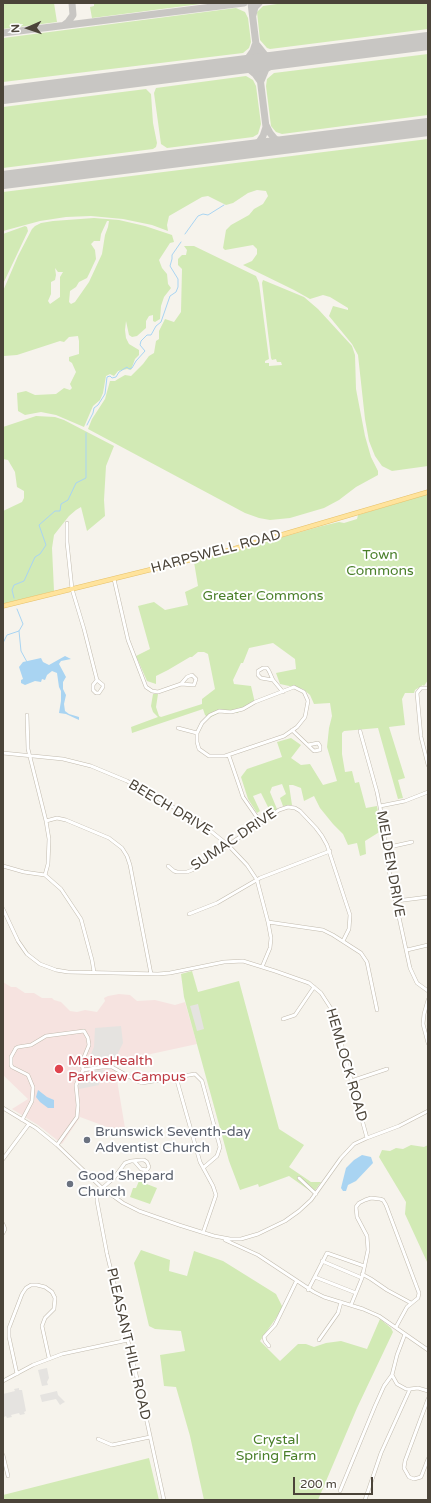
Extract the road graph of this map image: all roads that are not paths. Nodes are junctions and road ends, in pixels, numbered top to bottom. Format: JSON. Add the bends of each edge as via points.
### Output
{"nodes":[{"id":1,"x":428,"y":492,"type":"edge"},
{"id":2,"x":67,"y":524,"type":"dead end"},
{"id":3,"x":114,"y":579,"type":"junction"},
{"id":4,"x":72,"y":589,"type":"junction"},
{"id":5,"x":3,"y":606,"type":"edge"},
{"id":6,"x":97,"y":680,"type":"dead end"},
{"id":7,"x":273,"y":680,"type":"junction"},
{"id":8,"x":181,"y":684,"type":"junction"},
{"id":9,"x":428,"y":688,"type":"edge"},
{"id":10,"x":283,"y":692,"type":"junction"},
{"id":11,"x":27,"y":715,"type":"dead end"},
{"id":12,"x":178,"y":728,"type":"dead end"},
{"id":13,"x":292,"y":730,"type":"junction"},
{"id":14,"x":360,"y":731,"type":"dead end"},
{"id":15,"x":197,"y":733,"type":"junction"},
{"id":16,"x":308,"y":745,"type":"dead end"},
{"id":17,"x":3,"y":753,"type":"edge"},
{"id":18,"x":29,"y":755,"type":"junction"},
{"id":19,"x":229,"y":756,"type":"junction"},
{"id":20,"x":427,"y":758,"type":"edge"},
{"id":21,"x":428,"y":764,"type":"edge"},
{"id":22,"x":428,"y":792,"type":"edge"},
{"id":23,"x":380,"y":806,"type":"junction"},
{"id":24,"x":46,"y":821,"type":"junction"},
{"id":25,"x":261,"y":822,"type":"junction"},
{"id":26,"x":412,"y":842,"type":"dead end"},
{"id":27,"x":228,"y":845,"type":"junction"},
{"id":28,"x":385,"y":848,"type":"junction"},
{"id":29,"x":330,"y":851,"type":"junction"},
{"id":30,"x":3,"y":866,"type":"edge"},
{"id":31,"x":168,"y":866,"type":"dead end"},
{"id":32,"x":45,"y":875,"type":"junction"},
{"id":33,"x":257,"y":880,"type":"junction"},
{"id":34,"x":428,"y":897,"type":"edge"},
{"id":35,"x":396,"y":901,"type":"junction"},
{"id":36,"x":3,"y":909,"type":"edge"},
{"id":37,"x":189,"y":914,"type":"dead end"},
{"id":38,"x":268,"y":922,"type":"junction"},
{"id":39,"x":343,"y":941,"type":"junction"},
{"id":40,"x":428,"y":945,"type":"edge"},
{"id":41,"x":407,"y":950,"type":"junction"},
{"id":42,"x":262,"y":966,"type":"junction"},
{"id":43,"x":94,"y":972,"type":"junction"},
{"id":44,"x":150,"y":974,"type":"junction"},
{"id":45,"x":314,"y":987,"type":"junction"},
{"id":46,"x":428,"y":991,"type":"edge"},
{"id":47,"x":428,"y":1000,"type":"edge"},
{"id":48,"x":378,"y":1010,"type":"dead end"},
{"id":49,"x":283,"y":1018,"type":"dead end"},
{"id":50,"x":428,"y":1043,"type":"edge"},
{"id":51,"x":388,"y":1069,"type":"dead end"},
{"id":52,"x":83,"y":1070,"type":"junction"},
{"id":53,"x":176,"y":1077,"type":"junction"},
{"id":54,"x":351,"y":1081,"type":"junction"},
{"id":55,"x":3,"y":1108,"type":"edge"},
{"id":56,"x":428,"y":1111,"type":"edge"},
{"id":57,"x":22,"y":1120,"type":"junction"},
{"id":58,"x":29,"y":1124,"type":"junction"},
{"id":59,"x":367,"y":1138,"type":"junction"},
{"id":60,"x":57,"y":1145,"type":"junction"},
{"id":61,"x":3,"y":1159,"type":"edge"},
{"id":62,"x":134,"y":1161,"type":"junction"},
{"id":63,"x":203,"y":1168,"type":"junction"},
{"id":64,"x":298,"y":1178,"type":"dead end"},
{"id":65,"x":102,"y":1188,"type":"junction"},
{"id":66,"x":316,"y":1194,"type":"junction"},
{"id":67,"x":3,"y":1224,"type":"edge"},
{"id":68,"x":3,"y":1233,"type":"edge"},
{"id":69,"x":203,"y":1233,"type":"junction"},
{"id":70,"x":241,"y":1238,"type":"junction"},
{"id":71,"x":224,"y":1239,"type":"junction"},
{"id":72,"x":236,"y":1239,"type":"junction"},
{"id":73,"x":236,"y":1245,"type":"junction"},
{"id":74,"x":244,"y":1249,"type":"junction"},
{"id":75,"x":322,"y":1261,"type":"junction"},
{"id":76,"x":364,"y":1266,"type":"junction"},
{"id":77,"x":362,"y":1276,"type":"junction"},
{"id":78,"x":315,"y":1277,"type":"junction"},
{"id":79,"x":296,"y":1282,"type":"junction"},
{"id":80,"x":308,"y":1290,"type":"junction"},
{"id":81,"x":356,"y":1293,"type":"junction"},
{"id":82,"x":341,"y":1302,"type":"junction"},
{"id":83,"x":412,"y":1303,"type":"junction"},
{"id":84,"x":351,"y":1305,"type":"junction"},
{"id":85,"x":396,"y":1327,"type":"junction"},
{"id":86,"x":405,"y":1334,"type":"junction"},
{"id":87,"x":128,"y":1340,"type":"junction"},
{"id":88,"x":319,"y":1340,"type":"dead end"},
{"id":89,"x":269,"y":1346,"type":"dead end"},
{"id":90,"x":428,"y":1350,"type":"edge"},
{"id":91,"x":49,"y":1358,"type":"junction"},
{"id":92,"x":17,"y":1374,"type":"junction"},
{"id":93,"x":392,"y":1375,"type":"junction"},
{"id":94,"x":3,"y":1381,"type":"edge"},
{"id":95,"x":410,"y":1389,"type":"junction"},
{"id":96,"x":428,"y":1391,"type":"edge"},
{"id":97,"x":428,"y":1399,"type":"edge"},
{"id":98,"x":150,"y":1437,"type":"junction"},
{"id":99,"x":98,"y":1439,"type":"dead end"},
{"id":100,"x":3,"y":1455,"type":"edge"},
{"id":101,"x":428,"y":1459,"type":"edge"},
{"id":102,"x":423,"y":1473,"type":"junction"},
{"id":103,"x":428,"y":1475,"type":"edge"},
{"id":104,"x":8,"y":1476,"type":"dead end"},
{"id":105,"x":340,"y":1491,"type":"dead end"},
{"id":106,"x":164,"y":1500,"type":"edge"},
{"id":107,"x":365,"y":1500,"type":"edge"}],
"edges":[{"from":1,"to":3,"type":"main road","name":"HARPSWELL ROAD","via":[[237,547]]},
{"from":2,"to":4,"type":"street"},
{"from":3,"to":4,"type":"main road","name":"HARPSWELL ROAD"},
{"from":3,"to":8,"type":"street","via":[[128,640],[146,686],[152,692],[158,692]]},
{"from":4,"to":5,"type":"main road","name":"HARPSWELL ROAD"},
{"from":4,"to":6,"type":"street"},
{"from":7,"to":7,"type":"street","via":[[261,678],[258,671],[267,668]]},
{"from":7,"to":10,"type":"street"},
{"from":8,"to":8,"type":"street","via":[[194,685],[196,679],[190,676]]},
{"from":9,"to":20,"type":"street","via":[[418,690],[417,695],[421,737]]},
{"from":10,"to":13,"type":"street","via":[[294,687],[304,692],[308,701],[305,717]]},
{"from":10,"to":15,"type":"street","via":[[255,702],[242,710],[219,711],[210,715]]},
{"from":11,"to":18,"type":"street"},
{"from":12,"to":15,"type":"street"},
{"from":13,"to":16,"type":"street"},
{"from":13,"to":19,"type":"street","via":[[284,736]]},
{"from":14,"to":23,"type":"street","name":"MELDEN DRIVE"},
{"from":15,"to":19,"type":"street","via":[[197,742],[202,752],[212,756]]},
{"from":17,"to":18,"type":"street","name":"BEECH DRIVE"},
{"from":18,"to":24,"type":"street"},
{"from":18,"to":27,"type":"street","name":"BEECH DRIVE","via":[[64,759],[91,766],[127,782],[202,824]]},
{"from":19,"to":25,"type":"street","via":[[243,797]]},
{"from":20,"to":21,"type":"street"},
{"from":22,"to":23,"type":"street","via":[[405,801]]},
{"from":23,"to":28,"type":"street","name":"MELDEN DRIVE"},
{"from":24,"to":32,"type":"street","via":[[49,848]]},
{"from":24,"to":44,"type":"street","via":[[57,818],[66,820],[109,838],[122,848],[130,865]]},
{"from":25,"to":27,"type":"street","name":"SUMAC DRIVE"},
{"from":25,"to":29,"type":"street","name":"SUMAC DRIVE","via":[[285,807],[295,808],[322,836]]},
{"from":26,"to":28,"type":"street"},
{"from":27,"to":31,"type":"street","name":"SUMAC DRIVE","via":[[190,871],[177,872]]},
{"from":27,"to":33,"type":"street","name":"BEECH DRIVE"},
{"from":28,"to":35,"type":"street","name":"MELDEN DRIVE"},
{"from":29,"to":33,"type":"street"},
{"from":29,"to":39,"type":"street","name":"SUMAC DRIVE","via":[[350,915],[349,929]]},
{"from":30,"to":32,"type":"street"},
{"from":32,"to":43,"type":"street","via":[[61,889],[78,915],[84,928]]},
{"from":33,"to":37,"type":"street","via":[[218,903]]},
{"from":33,"to":38,"type":"street","name":"BEECH DRIVE"},
{"from":34,"to":35,"type":"street"},
{"from":35,"to":41,"type":"street","name":"MELDEN DRIVE"},
{"from":36,"to":43,"type":"street","name":"HEMLOCK ROAD","via":[[18,941],[35,961],[62,971]]},
{"from":38,"to":39,"type":"street","via":[[317,928]]},
{"from":38,"to":42,"type":"street","name":"BEECH DRIVE","via":[[270,945]]},
{"from":39,"to":48,"type":"street","via":[[364,957]]},
{"from":40,"to":41,"type":"street"},
{"from":41,"to":46,"type":"street","name":"MELDEN DRIVE","via":[[413,977]]},
{"from":42,"to":44,"type":"street","name":"HEMLOCK ROAD","via":[[230,962]]},
{"from":42,"to":45,"type":"street","name":"HEMLOCK ROAD"},
{"from":43,"to":44,"type":"street","name":"HEMLOCK ROAD"},
{"from":45,"to":49,"type":"street","via":[[295,1015]]},
{"from":45,"to":54,"type":"street","name":"HEMLOCK ROAD","via":[[332,1010]]},
{"from":47,"to":50,"type":"street","via":[[423,1024]]},
{"from":51,"to":54,"type":"street"},
{"from":52,"to":53,"type":"street","via":[[112,1067],[142,1083]]},
{"from":52,"to":57,"type":"street","via":[[82,1062],[89,1045],[84,1031],[46,1036],[31,1045],[16,1048],[11,1057],[11,1065],[28,1075],[33,1087],[32,1101]]},
{"from":52,"to":60,"type":"street","via":[[76,1085],[77,1116]]},
{"from":53,"to":63,"type":"street"},
{"from":53,"to":63,"type":"street","via":[[195,1074],[204,1086],[220,1149],[217,1156]]},
{"from":54,"to":59,"type":"street","name":"HEMLOCK ROAD"},
{"from":55,"to":57,"type":"street"},
{"from":56,"to":59,"type":"street"},
{"from":57,"to":58,"type":"street"},
{"from":58,"to":60,"type":"street"},
{"from":58,"to":61,"type":"street"},
{"from":59,"to":66,"type":"street","via":[[354,1144],[346,1152]]},
{"from":60,"to":65,"type":"street"},
{"from":62,"to":62,"type":"street","via":[[147,1162],[147,1170],[141,1169]]},
{"from":62,"to":65,"type":"street","via":[[125,1163],[114,1178]]},
{"from":63,"to":69,"type":"street","via":[[216,1195]]},
{"from":64,"to":66,"type":"street"},
{"from":65,"to":69,"type":"street","via":[[133,1209]]},
{"from":65,"to":87,"type":"street","name":"PLEASANT HILL ROAD","via":[[98,1193],[97,1203]]},
{"from":66,"to":70,"type":"street","via":[[285,1221],[264,1232]]},
{"from":67,"to":68,"type":"street"},
{"from":69,"to":71,"type":"street"},
{"from":70,"to":72,"type":"street"},
{"from":70,"to":74,"type":"street"},
{"from":71,"to":72,"type":"street"},
{"from":71,"to":73,"type":"street"},
{"from":72,"to":73,"type":"street"},
{"from":73,"to":74,"type":"street"},
{"from":74,"to":79,"type":"street","via":[[265,1259]]},
{"from":75,"to":76,"type":"street","via":[[328,1253]]},
{"from":75,"to":77,"type":"street"},
{"from":75,"to":78,"type":"street"},
{"from":76,"to":77,"type":"street"},
{"from":76,"to":83,"type":"street","via":[[368,1241],[357,1217],[356,1207],[365,1200],[377,1198],[383,1200],[386,1205],[419,1291],[418,1298]]},
{"from":77,"to":81,"type":"street"},
{"from":77,"to":83,"type":"street","via":[[371,1278]]},
{"from":78,"to":80,"type":"street"},
{"from":78,"to":81,"type":"street"},
{"from":79,"to":80,"type":"street"},
{"from":79,"to":89,"type":"street","via":[[275,1325],[264,1337]]},
{"from":80,"to":82,"type":"street"},
{"from":81,"to":84,"type":"street"},
{"from":82,"to":84,"type":"street"},
{"from":82,"to":88,"type":"street","via":[[338,1313]]},
{"from":83,"to":85,"type":"street"},
{"from":84,"to":85,"type":"street","via":[[374,1314]]},
{"from":85,"to":86,"type":"street"},
{"from":86,"to":90,"type":"street"},
{"from":86,"to":93,"type":"street"},
{"from":87,"to":91,"type":"street","via":[[74,1350]]},
{"from":87,"to":98,"type":"street","name":"PLEASANT HILL ROAD"},
{"from":91,"to":92,"type":"street"},
{"from":91,"to":92,"type":"street","via":[[42,1326],[45,1318],[54,1309],[55,1298],[48,1288],[31,1285],[22,1294],[9,1328]]},
{"from":92,"to":94,"type":"street"},
{"from":93,"to":95,"type":"street","via":[[397,1384]]},
{"from":93,"to":105,"type":"street","via":[[375,1406]]},
{"from":95,"to":96,"type":"street"},
{"from":95,"to":107,"type":"street","via":[[381,1453]]},
{"from":97,"to":102,"type":"street","via":[[404,1465],[411,1478],[418,1478]]},
{"from":98,"to":99,"type":"street","via":[[112,1445]]},
{"from":98,"to":106,"type":"street","name":"PLEASANT HILL ROAD"},
{"from":100,"to":104,"type":"street"},
{"from":101,"to":102,"type":"street"},
{"from":102,"to":103,"type":"street"}]}
